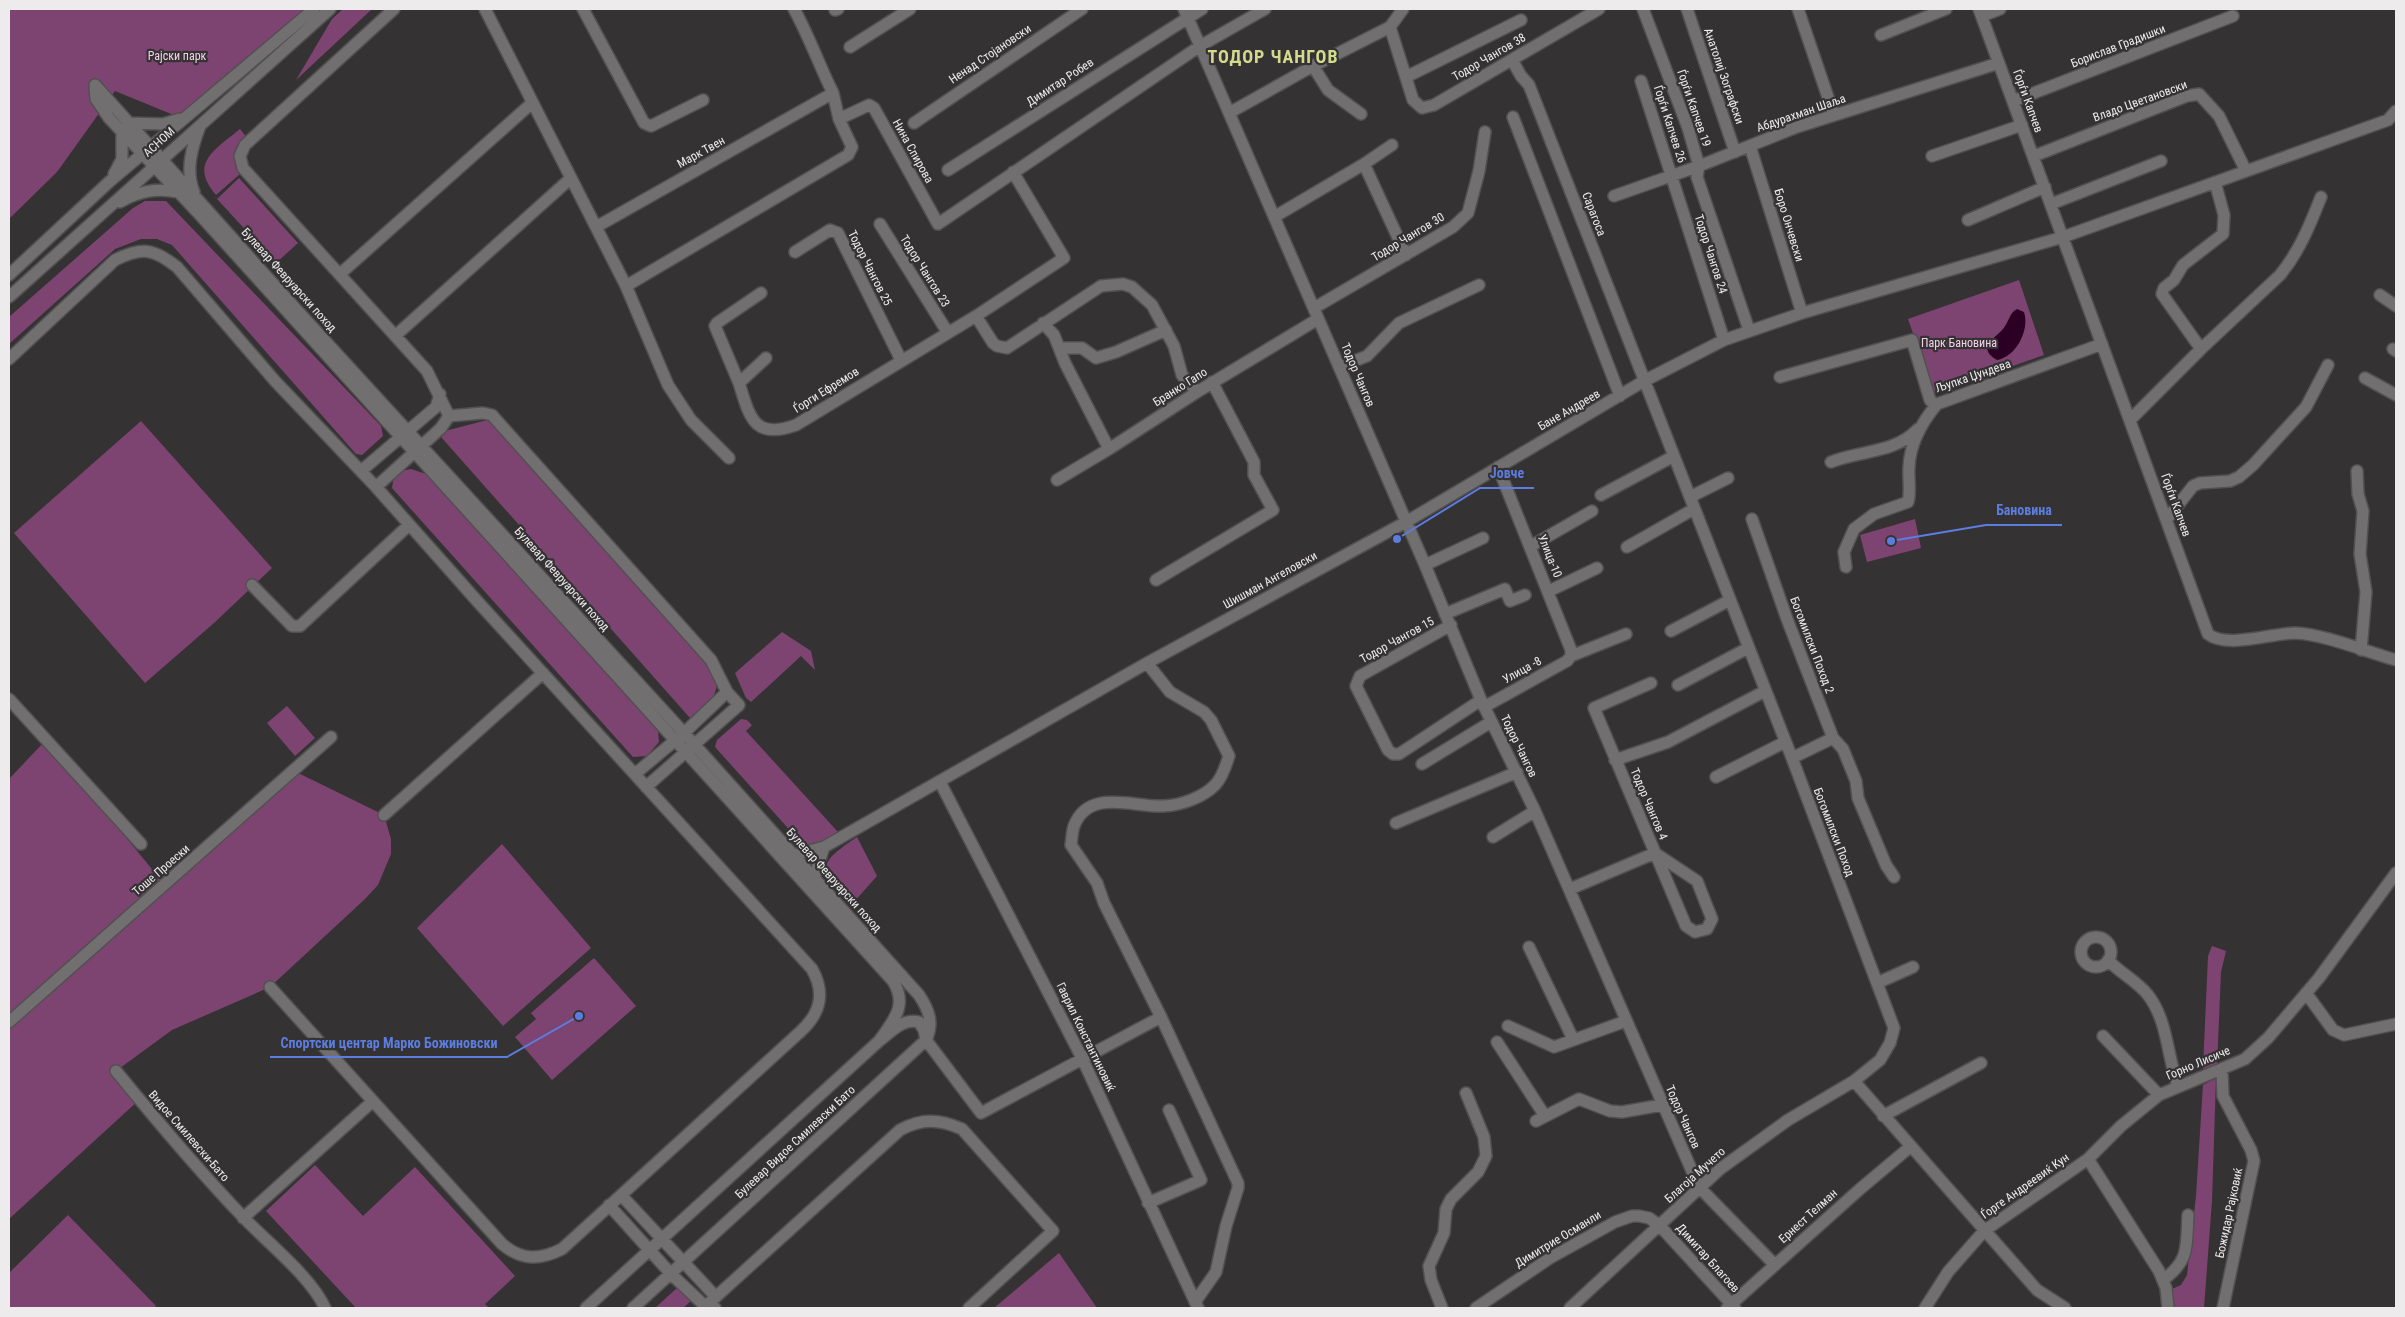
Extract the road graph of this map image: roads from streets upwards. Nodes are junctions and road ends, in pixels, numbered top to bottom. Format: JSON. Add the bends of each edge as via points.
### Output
{"nodes":[{"id":1,"x":314,"y":9,"type":"edge"},
{"id":2,"x":330,"y":9,"type":"edge"},
{"id":3,"x":394,"y":9,"type":"edge"},
{"id":4,"x":485,"y":9,"type":"edge"},
{"id":5,"x":583,"y":9,"type":"edge"},
{"id":6,"x":794,"y":9,"type":"edge"},
{"id":7,"x":910,"y":9,"type":"edge"},
{"id":8,"x":1082,"y":9,"type":"edge"},
{"id":9,"x":1202,"y":9,"type":"edge"},
{"id":10,"x":1265,"y":9,"type":"edge"},
{"id":11,"x":1403,"y":9,"type":"edge"},
{"id":12,"x":1599,"y":9,"type":"edge"},
{"id":13,"x":1643,"y":9,"type":"edge"},
{"id":14,"x":1687,"y":9,"type":"edge"},
{"id":15,"x":1798,"y":9,"type":"edge"},
{"id":16,"x":1946,"y":9,"type":"edge"},
{"id":17,"x":2000,"y":9,"type":"edge"},
{"id":18,"x":1980,"y":12,"type":"edge"},
{"id":19,"x":1185,"y":13,"type":"edge"},
{"id":20,"x":2234,"y":16,"type":"dead end"},
{"id":21,"x":1521,"y":20,"type":"dead end"},
{"id":22,"x":1390,"y":27,"type":"junction"},
{"id":23,"x":1881,"y":35,"type":"dead end"},
{"id":24,"x":1200,"y":46,"type":"junction"},
{"id":25,"x":850,"y":47,"type":"dead end"},
{"id":26,"x":1512,"y":60,"type":"junction"},
{"id":27,"x":1999,"y":63,"type":"junction"},
{"id":28,"x":1313,"y":66,"type":"junction"},
{"id":29,"x":1406,"y":77,"type":"junction"},
{"id":30,"x":1641,"y":81,"type":"dead end"},
{"id":31,"x":833,"y":93,"type":"junction"},
{"id":32,"x":703,"y":100,"type":"dead end"},
{"id":33,"x":2013,"y":101,"type":"junction"},
{"id":34,"x":532,"y":103,"type":"junction"},
{"id":35,"x":1229,"y":113,"type":"junction"},
{"id":36,"x":1361,"y":114,"type":"dead end"},
{"id":37,"x":1834,"y":115,"type":"junction"},
{"id":38,"x":187,"y":116,"type":"junction"},
{"id":39,"x":2392,"y":116,"type":"edge"},
{"id":40,"x":1513,"y":118,"type":"dead end"},
{"id":41,"x":839,"y":119,"type":"junction"},
{"id":42,"x":914,"y":123,"type":"dead end"},
{"id":43,"x":201,"y":124,"type":"junction"},
{"id":44,"x":2022,"y":125,"type":"junction"},
{"id":45,"x":125,"y":128,"type":"junction"},
{"id":46,"x":1485,"y":132,"type":"dead end"},
{"id":47,"x":1392,"y":145,"type":"dead end"},
{"id":48,"x":1750,"y":146,"type":"junction"},
{"id":49,"x":146,"y":150,"type":"junction"},
{"id":50,"x":1735,"y":152,"type":"junction"},
{"id":51,"x":1932,"y":156,"type":"dead end"},
{"id":52,"x":2034,"y":156,"type":"junction"},
{"id":53,"x":2161,"y":161,"type":"dead end"},
{"id":54,"x":157,"y":162,"type":"junction"},
{"id":55,"x":1364,"y":164,"type":"junction"},
{"id":56,"x":1699,"y":166,"type":"junction"},
{"id":57,"x":948,"y":170,"type":"dead end"},
{"id":58,"x":2246,"y":171,"type":"junction"},
{"id":59,"x":1013,"y":172,"type":"junction"},
{"id":60,"x":1672,"y":176,"type":"junction"},
{"id":61,"x":571,"y":178,"type":"junction"},
{"id":62,"x":109,"y":182,"type":"junction"},
{"id":63,"x":2215,"y":182,"type":"junction"},
{"id":64,"x":2045,"y":187,"type":"junction"},
{"id":65,"x":178,"y":192,"type":"junction"},
{"id":66,"x":1614,"y":196,"type":"dead end"},
{"id":67,"x":2321,"y":197,"type":"dead end"},
{"id":68,"x":199,"y":200,"type":"junction"},
{"id":69,"x":2051,"y":204,"type":"junction"},
{"id":70,"x":107,"y":209,"type":"junction"},
{"id":71,"x":1274,"y":217,"type":"junction"},
{"id":72,"x":1968,"y":220,"type":"dead end"},
{"id":73,"x":880,"y":224,"type":"dead end"},
{"id":74,"x":596,"y":227,"type":"junction"},
{"id":75,"x":2063,"y":236,"type":"junction"},
{"id":76,"x":795,"y":252,"type":"dead end"},
{"id":77,"x":1406,"y":255,"type":"junction"},
{"id":78,"x":340,"y":274,"type":"junction"},
{"id":79,"x":9,"y":275,"type":"edge"},
{"id":80,"x":1479,"y":285,"type":"dead end"},
{"id":81,"x":626,"y":286,"type":"junction"},
{"id":82,"x":761,"y":293,"type":"dead end"},
{"id":83,"x":2380,"y":295,"type":"dead end"},
{"id":84,"x":9,"y":297,"type":"edge"},
{"id":85,"x":2396,"y":306,"type":"edge"},
{"id":86,"x":1802,"y":313,"type":"junction"},
{"id":87,"x":1316,"y":314,"type":"junction"},
{"id":88,"x":976,"y":316,"type":"junction"},
{"id":89,"x":1043,"y":324,"type":"junction"},
{"id":90,"x":1166,"y":330,"type":"junction"},
{"id":91,"x":1750,"y":330,"type":"junction"},
{"id":92,"x":948,"y":333,"type":"junction"},
{"id":93,"x":395,"y":336,"type":"junction"},
{"id":94,"x":1724,"y":340,"type":"junction"},
{"id":95,"x":2102,"y":344,"type":"junction"},
{"id":96,"x":1060,"y":348,"type":"junction"},
{"id":97,"x":2201,"y":349,"type":"junction"},
{"id":98,"x":766,"y":358,"type":"dead end"},
{"id":99,"x":9,"y":359,"type":"edge"},
{"id":100,"x":901,"y":360,"type":"junction"},
{"id":101,"x":2328,"y":365,"type":"dead end"},
{"id":102,"x":1339,"y":367,"type":"junction"},
{"id":103,"x":1780,"y":377,"type":"dead end"},
{"id":104,"x":2365,"y":378,"type":"dead end"},
{"id":105,"x":1644,"y":381,"type":"junction"},
{"id":106,"x":1212,"y":382,"type":"junction"},
{"id":107,"x":739,"y":383,"type":"junction"},
{"id":108,"x":1197,"y":392,"type":"junction"},
{"id":109,"x":440,"y":394,"type":"junction"},
{"id":110,"x":2396,"y":395,"type":"edge"},
{"id":111,"x":1620,"y":396,"type":"junction"},
{"id":112,"x":1938,"y":404,"type":"junction"},
{"id":113,"x":449,"y":416,"type":"junction"},
{"id":114,"x":2130,"y":420,"type":"junction"},
{"id":115,"x":1922,"y":424,"type":"junction"},
{"id":116,"x":405,"y":435,"type":"junction"},
{"id":117,"x":418,"y":449,"type":"junction"},
{"id":118,"x":1109,"y":449,"type":"junction"},
{"id":119,"x":1674,"y":456,"type":"junction"},
{"id":120,"x":729,"y":458,"type":"dead end"},
{"id":121,"x":1831,"y":462,"type":"dead end"},
{"id":122,"x":1498,"y":467,"type":"junction"},
{"id":123,"x":361,"y":471,"type":"junction"},
{"id":124,"x":2357,"y":471,"type":"dead end"},
{"id":125,"x":1728,"y":478,"type":"dead end"},
{"id":126,"x":1057,"y":480,"type":"dead end"},
{"id":127,"x":376,"y":487,"type":"junction"},
{"id":128,"x":1601,"y":495,"type":"dead end"},
{"id":129,"x":1690,"y":497,"type":"junction"},
{"id":130,"x":1694,"y":509,"type":"junction"},
{"id":131,"x":1592,"y":512,"type":"dead end"},
{"id":132,"x":1752,"y":519,"type":"dead end"},
{"id":133,"x":2167,"y":519,"type":"junction"},
{"id":134,"x":1406,"y":522,"type":"junction"},
{"id":135,"x":409,"y":525,"type":"junction"},
{"id":136,"x":1483,"y":538,"type":"dead end"},
{"id":137,"x":1531,"y":546,"type":"junction"},
{"id":138,"x":1627,"y":547,"type":"dead end"},
{"id":139,"x":1425,"y":565,"type":"junction"},
{"id":140,"x":1846,"y":567,"type":"dead end"},
{"id":141,"x":1597,"y":568,"type":"dead end"},
{"id":142,"x":1156,"y":580,"type":"dead end"},
{"id":143,"x":252,"y":585,"type":"dead end"},
{"id":144,"x":1549,"y":591,"type":"junction"},
{"id":145,"x":1525,"y":595,"type":"dead end"},
{"id":146,"x":1730,"y":600,"type":"junction"},
{"id":147,"x":1445,"y":614,"type":"junction"},
{"id":148,"x":1451,"y":625,"type":"junction"},
{"id":149,"x":1671,"y":631,"type":"dead end"},
{"id":150,"x":1626,"y":634,"type":"dead end"},
{"id":151,"x":1748,"y":648,"type":"junction"},
{"id":152,"x":2360,"y":650,"type":"junction"},
{"id":153,"x":1571,"y":656,"type":"junction"},
{"id":154,"x":2396,"y":660,"type":"edge"},
{"id":155,"x":1147,"y":663,"type":"junction"},
{"id":156,"x":543,"y":673,"type":"junction"},
{"id":157,"x":1357,"y":680,"type":"joint"},
{"id":158,"x":1651,"y":683,"type":"dead end"},
{"id":159,"x":1678,"y":685,"type":"dead end"},
{"id":160,"x":1765,"y":691,"type":"junction"},
{"id":161,"x":727,"y":692,"type":"junction"},
{"id":162,"x":9,"y":699,"type":"edge"},
{"id":163,"x":1483,"y":703,"type":"junction"},
{"id":164,"x":1491,"y":722,"type":"junction"},
{"id":165,"x":331,"y":737,"type":"dead end"},
{"id":166,"x":680,"y":737,"type":"junction"},
{"id":167,"x":1832,"y":738,"type":"junction"},
{"id":168,"x":1785,"y":742,"type":"junction"},
{"id":169,"x":690,"y":748,"type":"junction"},
{"id":170,"x":1792,"y":758,"type":"junction"},
{"id":171,"x":1615,"y":760,"type":"junction"},
{"id":172,"x":1422,"y":764,"type":"dead end"},
{"id":173,"x":1517,"y":772,"type":"junction"},
{"id":174,"x":635,"y":774,"type":"junction"},
{"id":175,"x":1716,"y":777,"type":"dead end"},
{"id":176,"x":940,"y":782,"type":"junction"},
{"id":177,"x":646,"y":787,"type":"junction"},
{"id":178,"x":1535,"y":811,"type":"junction"},
{"id":179,"x":384,"y":815,"type":"dead end"},
{"id":180,"x":1396,"y":823,"type":"dead end"},
{"id":181,"x":1494,"y":837,"type":"dead end"},
{"id":182,"x":141,"y":844,"type":"dead end"},
{"id":183,"x":824,"y":847,"type":"junction"},
{"id":184,"x":1655,"y":853,"type":"junction"},
{"id":185,"x":794,"y":855,"type":"junction"},
{"id":186,"x":2396,"y":873,"type":"edge"},
{"id":187,"x":1894,"y":877,"type":"dead end"},
{"id":188,"x":814,"y":878,"type":"junction"},
{"id":189,"x":1570,"y":889,"type":"junction"},
{"id":190,"x":1529,"y":947,"type":"dead end"},
{"id":191,"x":2108,"y":960,"type":"dead end"},
{"id":192,"x":1913,"y":967,"type":"dead end"},
{"id":193,"x":1877,"y":983,"type":"junction"},
{"id":194,"x":270,"y":987,"type":"dead end"},
{"id":195,"x":2306,"y":993,"type":"junction"},
{"id":196,"x":1161,"y":1017,"type":"junction"},
{"id":197,"x":1626,"y":1021,"type":"junction"},
{"id":198,"x":9,"y":1022,"type":"edge"},
{"id":199,"x":2396,"y":1024,"type":"edge"},
{"id":200,"x":1508,"y":1026,"type":"dead end"},
{"id":201,"x":2103,"y":1036,"type":"dead end"},
{"id":202,"x":1573,"y":1038,"type":"junction"},
{"id":203,"x":926,"y":1040,"type":"junction"},
{"id":204,"x":879,"y":1041,"type":"junction"},
{"id":205,"x":1497,"y":1042,"type":"dead end"},
{"id":206,"x":1082,"y":1058,"type":"junction"},
{"id":207,"x":1981,"y":1063,"type":"dead end"},
{"id":208,"x":2222,"y":1070,"type":"junction"},
{"id":209,"x":116,"y":1071,"type":"dead end"},
{"id":210,"x":1854,"y":1081,"type":"junction"},
{"id":211,"x":2178,"y":1086,"type":"junction"},
{"id":212,"x":1466,"y":1093,"type":"dead end"},
{"id":213,"x":2159,"y":1095,"type":"junction"},
{"id":214,"x":373,"y":1101,"type":"junction"},
{"id":215,"x":1662,"y":1105,"type":"junction"},
{"id":216,"x":1169,"y":1110,"type":"dead end"},
{"id":217,"x":1883,"y":1116,"type":"junction"},
{"id":218,"x":1910,"y":1147,"type":"junction"},
{"id":219,"x":2088,"y":1159,"type":"junction"},
{"id":220,"x":1699,"y":1187,"type":"junction"},
{"id":221,"x":621,"y":1195,"type":"junction"},
{"id":222,"x":1148,"y":1203,"type":"junction"},
{"id":223,"x":609,"y":1205,"type":"junction"},
{"id":224,"x":2188,"y":1215,"type":"dead end"},
{"id":225,"x":243,"y":1218,"type":"junction"},
{"id":226,"x":1660,"y":1226,"type":"junction"},
{"id":227,"x":1984,"y":1231,"type":"junction"},
{"id":228,"x":662,"y":1240,"type":"junction"},
{"id":229,"x":650,"y":1250,"type":"junction"},
{"id":230,"x":683,"y":1263,"type":"junction"},
{"id":231,"x":1774,"y":1265,"type":"junction"},
{"id":232,"x":672,"y":1274,"type":"junction"},
{"id":233,"x":2163,"y":1280,"type":"junction"},
{"id":234,"x":709,"y":1305,"type":"edge"},
{"id":235,"x":1197,"y":1305,"type":"edge"},
{"id":236,"x":1731,"y":1307,"type":"edge"},
{"id":237,"x":325,"y":1308,"type":"edge"},
{"id":238,"x":586,"y":1308,"type":"edge"},
{"id":239,"x":634,"y":1308,"type":"edge"},
{"id":240,"x":969,"y":1308,"type":"edge"},
{"id":241,"x":1442,"y":1308,"type":"edge"},
{"id":242,"x":1476,"y":1308,"type":"edge"},
{"id":243,"x":1570,"y":1308,"type":"edge"},
{"id":244,"x":1925,"y":1308,"type":"edge"},
{"id":245,"x":2065,"y":1308,"type":"edge"},
{"id":246,"x":2168,"y":1308,"type":"edge"},
{"id":247,"x":2223,"y":1308,"type":"edge"}],
"edges":[{"from":1,"to":38,"type":"street","name":"АСНОМ"},
{"from":2,"to":43,"type":"street","name":"АСНОМ"},
{"from":3,"to":78,"type":"street","via":[[245,145],[240,156],[243,168]]},
{"from":4,"to":34,"type":"street"},
{"from":5,"to":32,"type":"street","via":[[644,123],[651,126]]},
{"from":6,"to":31,"type":"street"},
{"from":7,"to":25,"type":"street"},
{"from":8,"to":42,"type":"street","name":"Ненад Стојановски"},
{"from":9,"to":19,"type":"street","name":"Димитар Робев"},
{"from":10,"to":24,"type":"street","name":"Нина Спирова"},
{"from":11,"to":22,"type":"street"},
{"from":12,"to":26,"type":"street","name":"Тодор Чангов 38"},
{"from":13,"to":56,"type":"street","name":"Ѓорѓи Капчев 19"},
{"from":14,"to":50,"type":"street","name":"Анатолиј Зографски"},
{"from":15,"to":37,"type":"street"},
{"from":16,"to":23,"type":"street"},
{"from":17,"to":18,"type":"street"},
{"from":18,"to":27,"type":"street","name":"Ѓорѓи Капчев"},
{"from":19,"to":24,"type":"street","name":"Тодор Чангов"},
{"from":19,"to":57,"type":"street","name":"Димитар Робев"},
{"from":20,"to":33,"type":"street","name":"Борислав Градишки"},
{"from":21,"to":29,"type":"street","name":"Тодор Чангов 38"},
{"from":22,"to":28,"type":"street"},
{"from":22,"to":29,"type":"street","name":"Тодор Чангов 38"},
{"from":24,"to":35,"type":"street","name":"Тодор Чангов"},
{"from":24,"to":59,"type":"street","name":"Нина Спирова"},
{"from":26,"to":29,"type":"street","name":"Тодор Чангов 38","via":[[1434,105],[1422,108],[1413,100]]},
{"from":26,"to":105,"type":"street","name":"Сарагоса","via":[[1529,85]]},
{"from":27,"to":33,"type":"street","name":"Ѓорѓи Капчев"},
{"from":27,"to":37,"type":"street","name":"Абдурахман Шаља"},
{"from":28,"to":35,"type":"street"},
{"from":28,"to":36,"type":"street","via":[[1328,90]]},
{"from":30,"to":60,"type":"street","name":"Ѓорѓи Капчев 26"},
{"from":31,"to":41,"type":"street"},
{"from":31,"to":74,"type":"street","name":"Марк Твен"},
{"from":33,"to":44,"type":"street","name":"Ѓорѓи Капчев"},
{"from":34,"to":61,"type":"street"},
{"from":34,"to":78,"type":"street"},
{"from":35,"to":71,"type":"street","name":"Тодор Чангов"},
{"from":37,"to":48,"type":"street","name":"Абдурахман Шаља"},
{"from":38,"to":45,"type":"street","via":[[163,124]]},
{"from":38,"to":49,"type":"street","name":"АСНОМ"},
{"from":39,"to":58,"type":"street"},
{"from":40,"to":111,"type":"street"},
{"from":41,"to":59,"type":"street","name":"Нина Спирова","via":[[868,105],[874,108],[938,224]]},
{"from":41,"to":81,"type":"street","via":[[852,147],[848,155]]},
{"from":43,"to":54,"type":"street","name":"АСНОМ"},
{"from":43,"to":68,"type":"street","via":[[192,147],[190,179]]},
{"from":44,"to":51,"type":"street"},
{"from":44,"to":52,"type":"street","name":"Ѓорѓи Капчев"},
{"from":45,"to":49,"type":"street","name":"Булевар Февруарски поход"},
{"from":45,"to":62,"type":"street","via":[[122,159]]},
{"from":46,"to":77,"type":"street","name":"Тодор Чангов 30","via":[[1468,213],[1453,227]]},
{"from":47,"to":55,"type":"street"},
{"from":48,"to":50,"type":"street","name":"Абдурахман Шаља"},
{"from":48,"to":86,"type":"street","name":"Боро Ончевски"},
{"from":49,"to":54,"type":"street","name":"Булевар Февруарски поход"},
{"from":49,"to":62,"type":"street","name":"АСНОМ"},
{"from":50,"to":56,"type":"street","name":"Абдурахман Шаља"},
{"from":52,"to":58,"type":"street","name":"Владо Цветановски","via":[[2199,94],[2219,116]]},
{"from":52,"to":64,"type":"street","name":"Ѓорѓи Капчев"},
{"from":53,"to":69,"type":"street"},
{"from":54,"to":65,"type":"street","name":"Булевар Февруарски поход"},
{"from":54,"to":68,"type":"street","name":"Булевар Февруарски поход"},
{"from":54,"to":70,"type":"street","name":"АСНОМ"},
{"from":55,"to":71,"type":"street"},
{"from":55,"to":77,"type":"street"},
{"from":56,"to":60,"type":"street","name":"Абдурахман Шаља"},
{"from":56,"to":91,"type":"street","name":"Ѓорѓи Капчев 19","via":[[1697,177]]},
{"from":58,"to":63,"type":"street"},
{"from":59,"to":88,"type":"street","name":"Ѓорги Ефремов","via":[[1064,258]]},
{"from":60,"to":66,"type":"street","name":"Абдурахман Шаља"},
{"from":60,"to":94,"type":"street","name":"Тодор Чангов 24"},
{"from":61,"to":74,"type":"street"},
{"from":61,"to":93,"type":"street"},
{"from":62,"to":79,"type":"street","name":"АСНОМ"},
{"from":63,"to":75,"type":"street"},
{"from":63,"to":97,"type":"street","via":[[2224,215],[2223,234],[2183,265],[2162,294]]},
{"from":64,"to":69,"type":"street","name":"Ѓорѓи Капчев"},
{"from":64,"to":72,"type":"street"},
{"from":65,"to":70,"type":"street","via":[[144,192]]},
{"from":65,"to":116,"type":"street","name":"Булевар Февруарски поход"},
{"from":67,"to":97,"type":"street","via":[[2291,262]]},
{"from":68,"to":116,"type":"street","name":"Булевар Февруарски поход"},
{"from":69,"to":75,"type":"street","name":"Ѓорѓи Капчев"},
{"from":70,"to":84,"type":"street","name":"АСНОМ"},
{"from":71,"to":87,"type":"street","name":"Тодор Чангов"},
{"from":73,"to":92,"type":"street","name":"Тодор Чангов 23"},
{"from":74,"to":81,"type":"street"},
{"from":75,"to":86,"type":"street"},
{"from":75,"to":95,"type":"street","name":"Ѓорѓи Капчев"},
{"from":76,"to":100,"type":"street","name":"Тодор Чангов 25","via":[[830,230],[838,233]]},
{"from":77,"to":87,"type":"street","name":"Тодор Чангов 30"},
{"from":78,"to":93,"type":"street"},
{"from":80,"to":102,"type":"street","via":[[1398,323],[1367,356]]},
{"from":81,"to":120,"type":"street","via":[[668,385],[691,420]]},
{"from":82,"to":107,"type":"street","name":"Ѓорги Ефремов","via":[[716,326]]},
{"from":83,"to":85,"type":"street"},
{"from":86,"to":91,"type":"street"},
{"from":87,"to":102,"type":"street","name":"Тодор Чангов"},
{"from":87,"to":106,"type":"street","name":"Бранко Гапо"},
{"from":88,"to":89,"type":"street","via":[[994,343],[1004,348],[1010,348]]},
{"from":88,"to":92,"type":"street","name":"Ѓорги Ефремов"},
{"from":89,"to":90,"type":"street","via":[[1100,286],[1124,284],[1147,299]]},
{"from":89,"to":96,"type":"street","via":[[1054,335]]},
{"from":90,"to":96,"type":"street","via":[[1096,358],[1082,348]]},
{"from":90,"to":108,"type":"street","via":[[1182,375]]},
{"from":91,"to":94,"type":"street","name":"Бане Андреев"},
{"from":92,"to":100,"type":"street","name":"Ѓорги Ефремов"},
{"from":93,"to":109,"type":"street","via":[[427,371]]},
{"from":94,"to":105,"type":"street","name":"Бане Андреев"},
{"from":95,"to":112,"type":"street","name":"Љупка Џундева"},
{"from":95,"to":114,"type":"street","name":"Ѓорѓи Капчев"},
{"from":96,"to":118,"type":"street"},
{"from":97,"to":114,"type":"street"},
{"from":98,"to":107,"type":"street"},
{"from":99,"to":123,"type":"street","via":[[115,260],[132,252],[154,252],[177,267],[275,381]]},
{"from":100,"to":107,"type":"street","name":"Ѓорги Ефремов","via":[[796,425],[778,431],[768,431],[756,422]]},
{"from":101,"to":133,"type":"street","via":[[2306,407],[2254,465],[2239,477],[2193,486]]},
{"from":102,"to":134,"type":"street","name":"Тодор Чангов"},
{"from":103,"to":112,"type":"street","name":"Љупка Џундева","via":[[1912,340],[1930,400]]},
{"from":104,"to":110,"type":"street"},
{"from":105,"to":111,"type":"street","name":"Бане Андреев"},
{"from":105,"to":119,"type":"street","name":"Богомилски Поход"},
{"from":106,"to":108,"type":"street","name":"Бранко Гапо"},
{"from":106,"to":142,"type":"street","via":[[1254,462],[1254,475],[1273,510]]},
{"from":108,"to":118,"type":"street","name":"Бранко Гапо"},
{"from":109,"to":113,"type":"street"},
{"from":109,"to":116,"type":"street","via":[[436,407]]},
{"from":111,"to":122,"type":"street","name":"Бане Андреев"},
{"from":112,"to":115,"type":"street"},
{"from":113,"to":117,"type":"street"},
{"from":113,"to":161,"type":"street","via":[[492,415],[711,660]]},
{"from":114,"to":133,"type":"street","name":"Ѓорѓи Капчев"},
{"from":115,"to":121,"type":"street","via":[[1897,444]]},
{"from":115,"to":140,"type":"street","via":[[1909,465],[1908,502],[1874,514],[1854,529],[1844,552]]},
{"from":116,"to":117,"type":"street","name":"Булевар Февруарски поход"},
{"from":116,"to":123,"type":"street"},
{"from":117,"to":127,"type":"street"},
{"from":117,"to":166,"type":"street","name":"Булевар Февруарски поход"},
{"from":118,"to":126,"type":"street","name":"Бранко Гапо"},
{"from":119,"to":128,"type":"street"},
{"from":119,"to":129,"type":"street","name":"Богомилски Поход"},
{"from":122,"to":134,"type":"street","name":"Бане Андреев"},
{"from":122,"to":137,"type":"street","name":"Улица-10"},
{"from":123,"to":127,"type":"street"},
{"from":124,"to":152,"type":"street","via":[[2363,511],[2360,554],[2366,592]]},
{"from":125,"to":129,"type":"street"},
{"from":127,"to":135,"type":"street"},
{"from":129,"to":130,"type":"street","name":"Богомилски Поход"},
{"from":130,"to":138,"type":"street"},
{"from":130,"to":146,"type":"street","name":"Богомилски Поход"},
{"from":131,"to":137,"type":"street"},
{"from":132,"to":167,"type":"street","name":"Богомилски Поход 2"},
{"from":133,"to":152,"type":"street","name":"Ѓорѓи Капчев","via":[[2208,634],[2222,641],[2296,633]]},
{"from":134,"to":139,"type":"street","name":"Тодор Чангов"},
{"from":134,"to":155,"type":"street","name":"Шишман Ангеловски"},
{"from":135,"to":143,"type":"street","via":[[300,626],[292,626]]},
{"from":135,"to":156,"type":"street"},
{"from":136,"to":139,"type":"street"},
{"from":137,"to":144,"type":"street","name":"Улица-10"},
{"from":139,"to":147,"type":"street","name":"Тодор Чангов"},
{"from":141,"to":144,"type":"street"},
{"from":144,"to":153,"type":"street","name":"Улица-10"},
{"from":145,"to":147,"type":"street","via":[[1510,601],[1505,589]]},
{"from":146,"to":149,"type":"street"},
{"from":146,"to":151,"type":"street","name":"Богомилски Поход"},
{"from":147,"to":148,"type":"street","name":"Тодор Чангов"},
{"from":148,"to":157,"type":"street","name":"Тодор Чангов 15"},
{"from":148,"to":163,"type":"street","name":"Тодор Чангов"},
{"from":150,"to":153,"type":"street","name":"Улица -8"},
{"from":151,"to":159,"type":"street"},
{"from":151,"to":160,"type":"street","name":"Богомилски Поход"},
{"from":152,"to":154,"type":"street","name":"Ѓорѓи Капчев"},
{"from":153,"to":163,"type":"street","name":"Улица -8","via":[[1567,661]]},
{"from":155,"to":176,"type":"street"},
{"from":155,"to":196,"type":"street","via":[[1170,692],[1194,705],[1211,720],[1229,756],[1224,772],[1216,784],[1185,803],[1149,806],[1110,801],[1091,807],[1078,818],[1071,845],[1097,883]]},
{"from":156,"to":174,"type":"street"},
{"from":156,"to":179,"type":"street"},
{"from":157,"to":163,"type":"street","name":"Улица -8","via":[[1356,686],[1393,754],[1399,754]]},
{"from":158,"to":171,"type":"street","via":[[1594,708]]},
{"from":160,"to":168,"type":"street","name":"Богомилски Поход"},
{"from":160,"to":171,"type":"street","name":"Тодор Чангов 4","via":[[1668,742]]},
{"from":161,"to":166,"type":"street"},
{"from":161,"to":169,"type":"street","via":[[739,705]]},
{"from":162,"to":182,"type":"street"},
{"from":163,"to":164,"type":"street","name":"Тодор Чангов"},
{"from":164,"to":172,"type":"street"},
{"from":164,"to":173,"type":"street","name":"Тодор Чангов"},
{"from":165,"to":198,"type":"street","name":"Тоше Проески"},
{"from":166,"to":169,"type":"street","name":"Булевар Февруарски поход"},
{"from":166,"to":174,"type":"street"},
{"from":167,"to":170,"type":"street"},
{"from":167,"to":187,"type":"street","name":"Богомилски Поход 2","via":[[1843,749],[1856,781],[1858,798]]},
{"from":168,"to":170,"type":"street","name":"Богомилски Поход"},
{"from":168,"to":175,"type":"street"},
{"from":169,"to":177,"type":"street"},
{"from":169,"to":185,"type":"street","name":"Булевар Февруарски поход"},
{"from":169,"to":204,"type":"street","name":"Булевар Февруарски поход","via":[[893,981],[898,989],[900,1009]]},
{"from":170,"to":193,"type":"street","name":"Богомилски Поход"},
{"from":171,"to":184,"type":"street","name":"Тодор Чангов 4"},
{"from":173,"to":178,"type":"street","name":"Тодор Чангов"},
{"from":173,"to":180,"type":"street"},
{"from":174,"to":177,"type":"street"},
{"from":176,"to":183,"type":"street"},
{"from":176,"to":206,"type":"street","name":"Гаврил Константиновиќ"},
{"from":177,"to":221,"type":"street","via":[[812,969],[819,984],[819,998],[812,1021]]},
{"from":178,"to":181,"type":"street"},
{"from":178,"to":189,"type":"street","name":"Тодор Чангов"},
{"from":183,"to":185,"type":"street"},
{"from":183,"to":188,"type":"street"},
{"from":184,"to":184,"type":"street","via":[[1686,926],[1695,932],[1707,929],[1712,919],[1697,881]]},
{"from":184,"to":189,"type":"street","name":"Тодор Чангов 4"},
{"from":185,"to":188,"type":"street","name":"Булевар Февруарски поход"},
{"from":186,"to":195,"type":"street","name":"Горно Лисиче"},
{"from":188,"to":203,"type":"street","name":"Булевар Февруарски поход","via":[[919,995],[930,1018],[931,1029]]},
{"from":189,"to":197,"type":"street","name":"Тодор Чангов"},
{"from":190,"to":202,"type":"street"},
{"from":191,"to":211,"type":"street","via":[[2141,987],[2159,1014]]},
{"from":192,"to":193,"type":"street"},
{"from":193,"to":210,"type":"street","name":"Богомилски Поход","via":[[1894,1028],[1880,1060]]},
{"from":194,"to":214,"type":"street"},
{"from":195,"to":199,"type":"street","via":[[2338,1034]]},
{"from":195,"to":208,"type":"street","name":"Горно Лисиче","via":[[2268,1038],[2245,1059]]},
{"from":196,"to":206,"type":"street"},
{"from":196,"to":235,"type":"street","via":[[1238,1188],[1216,1272]]},
{"from":197,"to":202,"type":"street"},
{"from":197,"to":215,"type":"street","name":"Тодор Чангов"},
{"from":200,"to":202,"type":"street","via":[[1554,1047]]},
{"from":201,"to":213,"type":"street"},
{"from":203,"to":204,"type":"street","via":[[920,1022],[911,1020]]},
{"from":203,"to":206,"type":"street","via":[[981,1113]]},
{"from":203,"to":230,"type":"street","name":"Булевар Видое Смилевски Бато"},
{"from":204,"to":228,"type":"street","name":"Булевар Видое Смилевски Бато"},
{"from":205,"to":215,"type":"street","via":[[1540,1119],[1576,1097],[1610,1111]]},
{"from":206,"to":222,"type":"street","name":"Гаврил Константиновиќ"},
{"from":207,"to":217,"type":"street"},
{"from":208,"to":211,"type":"street","name":"Горно Лисиче"},
{"from":208,"to":247,"type":"street","name":"Божидар Рајковиќ","via":[[2222,1096],[2254,1161]]},
{"from":209,"to":225,"type":"street","name":"Видое Смилевски-Бато"},
{"from":210,"to":217,"type":"street"},
{"from":210,"to":220,"type":"street","name":"Благоја Мучето","via":[[1788,1120]]},
{"from":211,"to":213,"type":"street","name":"Горно Лисиче"},
{"from":212,"to":241,"type":"street","via":[[1484,1137],[1486,1156],[1478,1172],[1450,1199],[1444,1233],[1429,1266]]},
{"from":213,"to":219,"type":"street","name":"Горно Лисиче"},
{"from":214,"to":223,"type":"street","via":[[502,1244],[520,1256],[540,1258],[562,1249]]},
{"from":214,"to":225,"type":"street"},
{"from":215,"to":220,"type":"street","name":"Тодор Чангов"},
{"from":216,"to":222,"type":"street","via":[[1201,1180]]},
{"from":217,"to":218,"type":"street"},
{"from":218,"to":227,"type":"street"},
{"from":218,"to":231,"type":"street","name":"Ернест Телман"},
{"from":219,"to":227,"type":"street","name":"Ѓорге Андреевиќ Кун"},
{"from":219,"to":233,"type":"street","via":[[2147,1249]]},
{"from":220,"to":226,"type":"street","name":"Благоја Мучето"},
{"from":220,"to":231,"type":"street","name":"Тодор Чангов"},
{"from":221,"to":223,"type":"street"},
{"from":221,"to":228,"type":"street"},
{"from":222,"to":235,"type":"street","name":"Гаврил Константиновиќ"},
{"from":223,"to":229,"type":"street"},
{"from":224,"to":233,"type":"street","via":[[2186,1250],[2178,1269]]},
{"from":225,"to":237,"type":"street","name":"Видое Смилевски-Бато","via":[[304,1279]]},
{"from":226,"to":236,"type":"street","name":"Димитар Благоев"},
{"from":226,"to":242,"type":"street","name":"Димитрие Османли","via":[[1639,1216],[1615,1222],[1550,1258]]},
{"from":226,"to":243,"type":"street","name":"Благоја Мучето"},
{"from":227,"to":244,"type":"street","name":"Ѓорге Андреевиќ Кун","via":[[1948,1272]]},
{"from":227,"to":245,"type":"street","via":[[2037,1290]]},
{"from":228,"to":229,"type":"street","name":"Булевар Видое Смилевски Бато"},
{"from":228,"to":230,"type":"street"},
{"from":229,"to":232,"type":"street"},
{"from":229,"to":238,"type":"street","name":"Булевар Видое Смилевски Бато"},
{"from":230,"to":232,"type":"street","name":"Булевар Видое Смилевски Бато"},
{"from":230,"to":234,"type":"street"},
{"from":231,"to":236,"type":"street","name":"Ернест Телман"},
{"from":232,"to":234,"type":"street"},
{"from":232,"to":239,"type":"street","name":"Булевар Видое Смилевски Бато"},
{"from":233,"to":246,"type":"street"},
{"from":234,"to":240,"type":"street","via":[[900,1130],[913,1123],[930,1120],[962,1129],[1053,1230]]}]}
